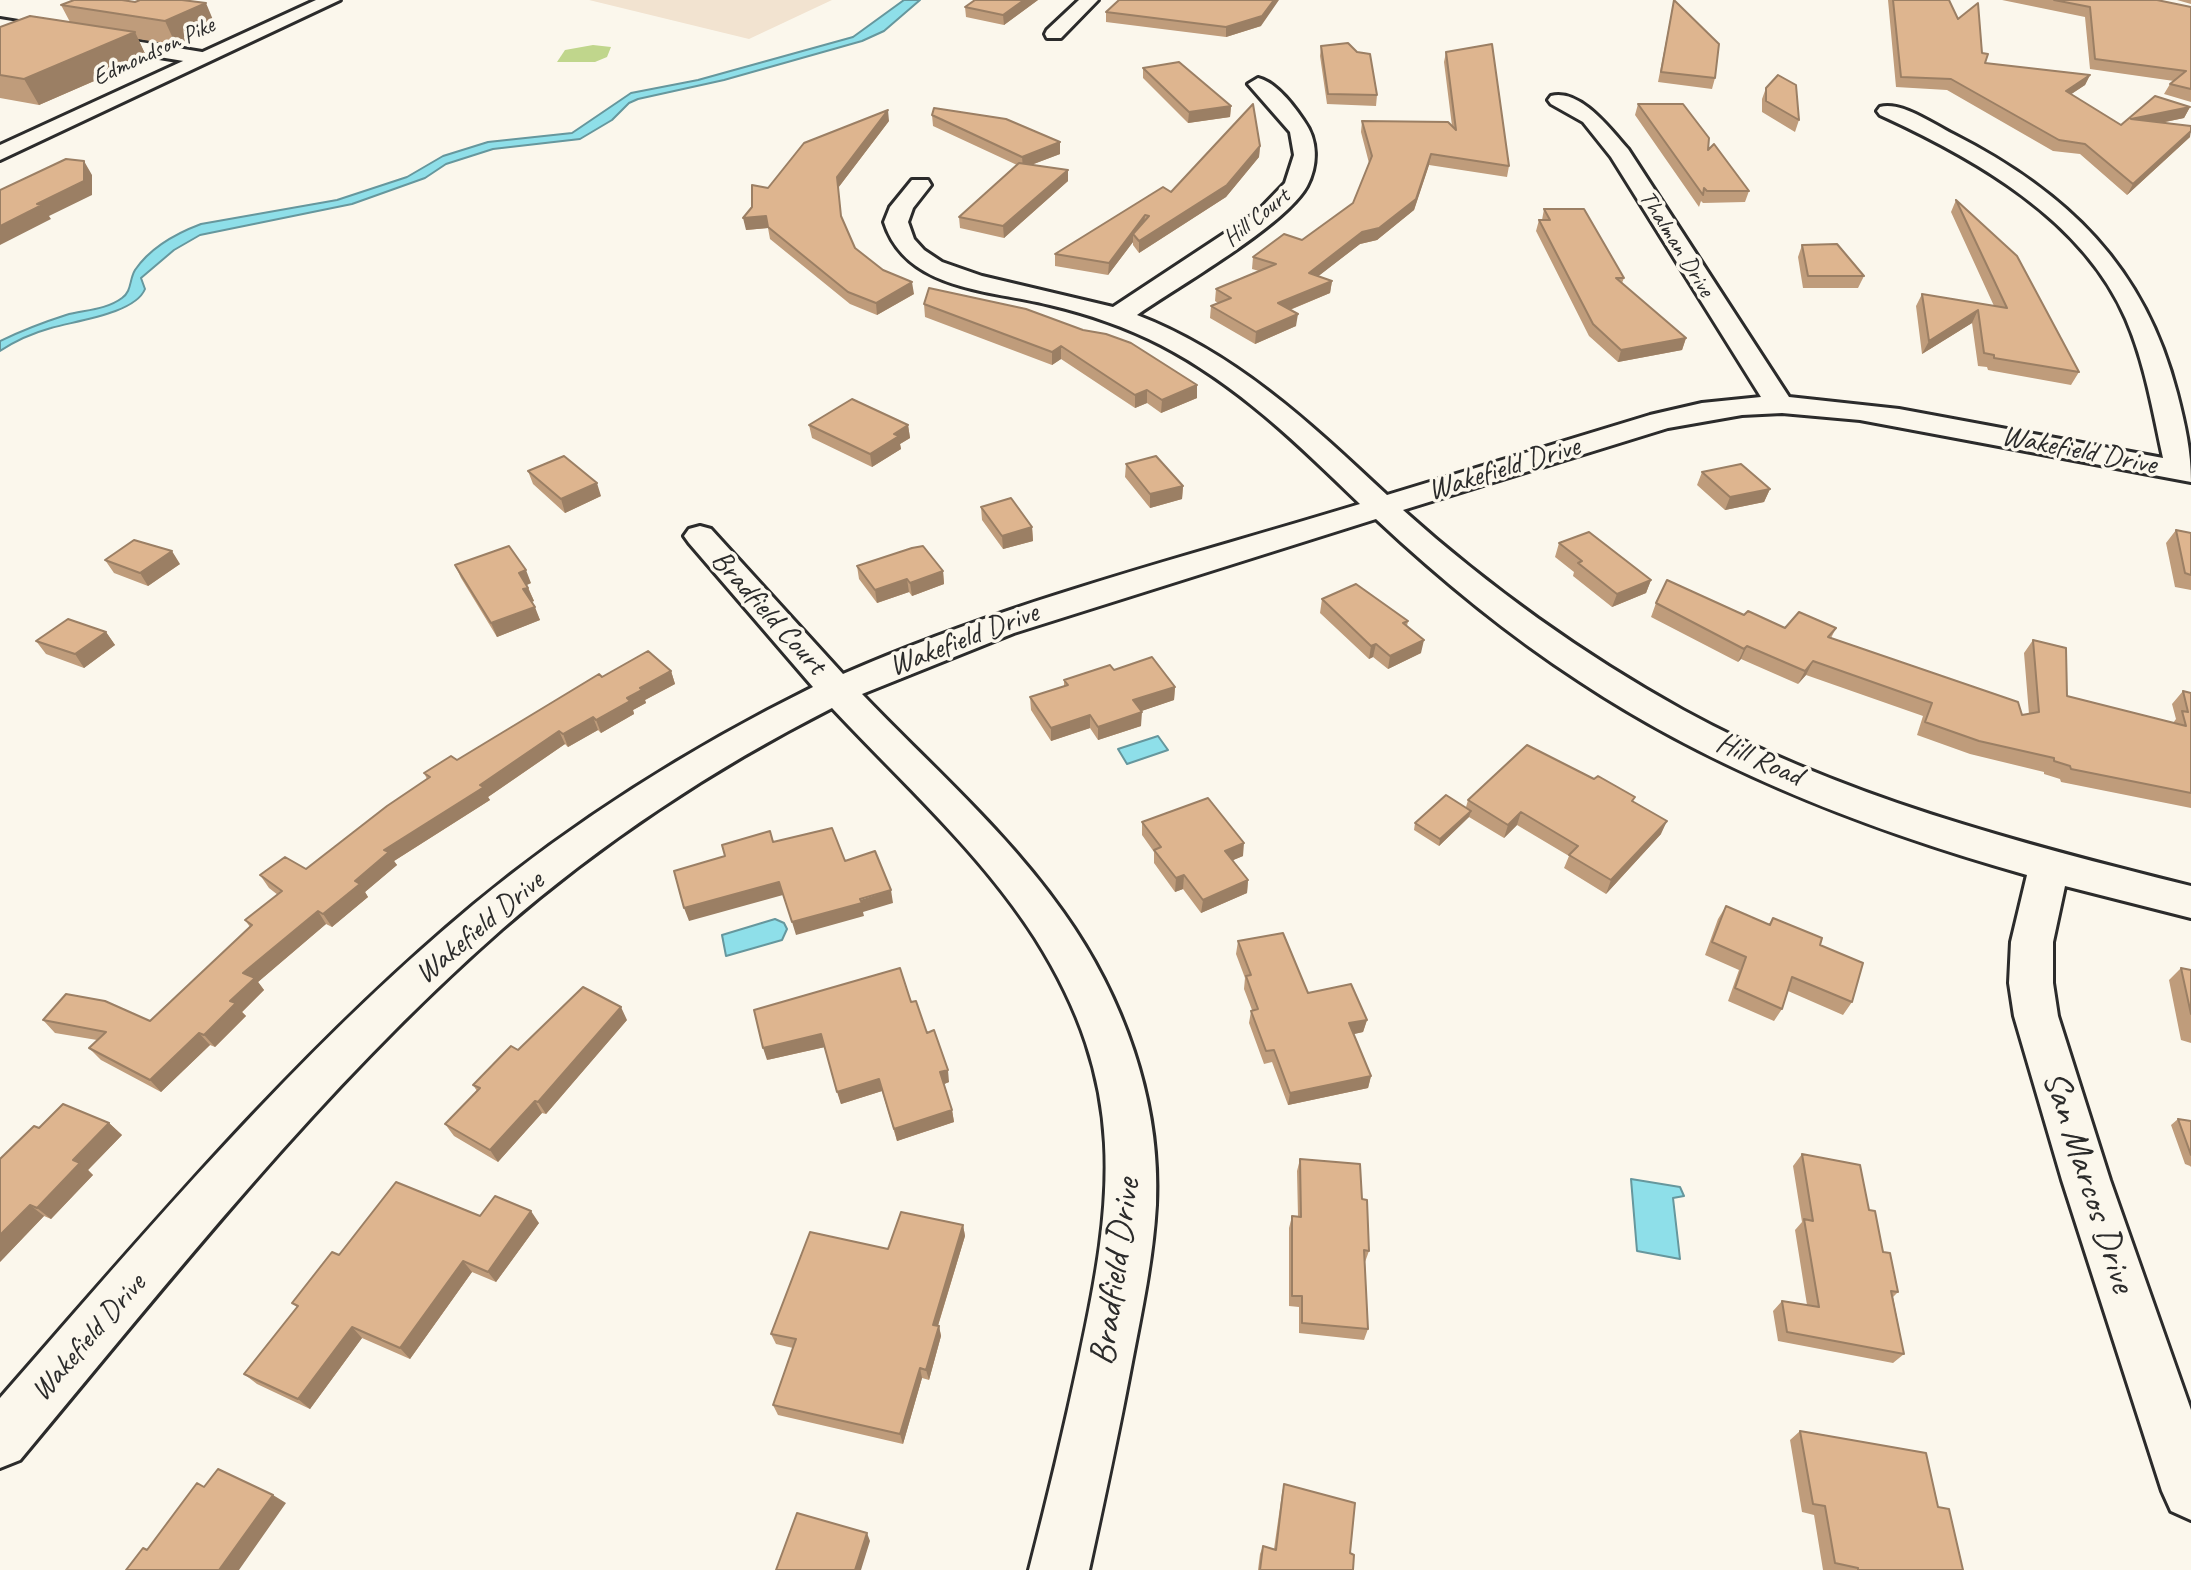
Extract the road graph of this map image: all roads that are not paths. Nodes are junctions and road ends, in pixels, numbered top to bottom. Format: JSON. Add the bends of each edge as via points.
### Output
{"nodes":[{"id":1,"x":331,"y":0,"type":"edge"},
{"id":2,"x":1089,"y":0,"type":"edge"},
{"id":3,"x":0,"y":25,"type":"edge"},
{"id":4,"x":1054,"y":34,"type":"dead end"},
{"id":5,"x":202,"y":58,"type":"junction"},
{"id":6,"x":1258,"y":84,"type":"dead end"},
{"id":7,"x":1558,"y":100,"type":"dead end"},
{"id":8,"x":1887,"y":111,"type":"dead end"},
{"id":9,"x":3,"y":150,"type":"edge"},
{"id":10,"x":920,"y":185,"type":"dead end"},
{"id":11,"x":1117,"y":316,"type":"junction"},
{"id":12,"x":1779,"y":403,"type":"junction"},
{"id":13,"x":2186,"y":472,"type":"edge"},
{"id":14,"x":1382,"y":508,"type":"junction"},
{"id":15,"x":700,"y":536,"type":"dead end"},
{"id":16,"x":836,"y":691,"type":"junction"},
{"id":17,"x":2049,"y":866,"type":"junction"},
{"id":18,"x":2191,"y":902,"type":"edge"},
{"id":19,"x":0,"y":1440,"type":"edge"},
{"id":20,"x":2191,"y":1491,"type":"edge"},
{"id":21,"x":1059,"y":1570,"type":"edge"}],
"edges":[{"from":1,"to":5,"type":"street","name":"Edmondson Pike"},
{"from":2,"to":4,"type":"street"},
{"from":3,"to":5,"type":"street"},
{"from":5,"to":9,"type":"street","name":"Edmondson Pike"},
{"from":6,"to":11,"type":"street","name":"Hill Court","via":[[1301,132],[1305,155],[1296,186],[1265,217]]},
{"from":7,"to":12,"type":"street","name":"Thalman Drive","via":[[1590,118],[1620,154]]},
{"from":8,"to":13,"type":"street","via":[[1936,133],[2025,190],[2069,225],[2111,271],[2145,335]]},
{"from":10,"to":11,"type":"street","via":[[896,222],[901,240],[916,257],[960,277]]},
{"from":11,"to":14,"type":"street","via":[[1193,352],[1250,388]]},
{"from":12,"to":13,"type":"street","name":"Wakefield Drive","via":[[1866,410]]},
{"from":12,"to":14,"type":"street","name":"Wakefield Drive","via":[[1678,415]]},
{"from":14,"to":16,"type":"street","name":"Wakefield Drive","via":[[1006,621]]},
{"from":14,"to":17,"type":"street","name":"Hill Road","via":[[1517,621],[1638,702],[1823,789],[1946,835]]},
{"from":15,"to":16,"type":"street","name":"Bradfield Court"},
{"from":16,"to":19,"type":"street","name":"Wakefield Drive","via":[[763,729],[635,808],[511,900],[416,982],[241,1164]]},
{"from":16,"to":21,"type":"street","name":"Bradfield Drive","via":[[1032,898],[1096,1004],[1116,1065],[1129,1139],[1131,1219],[1097,1404]]},
{"from":17,"to":18,"type":"street","name":"Hill Road"},
{"from":17,"to":20,"type":"street","name":"San Marcos Drive","via":[[2032,950],[2036,1016],[2081,1167]]}]}
